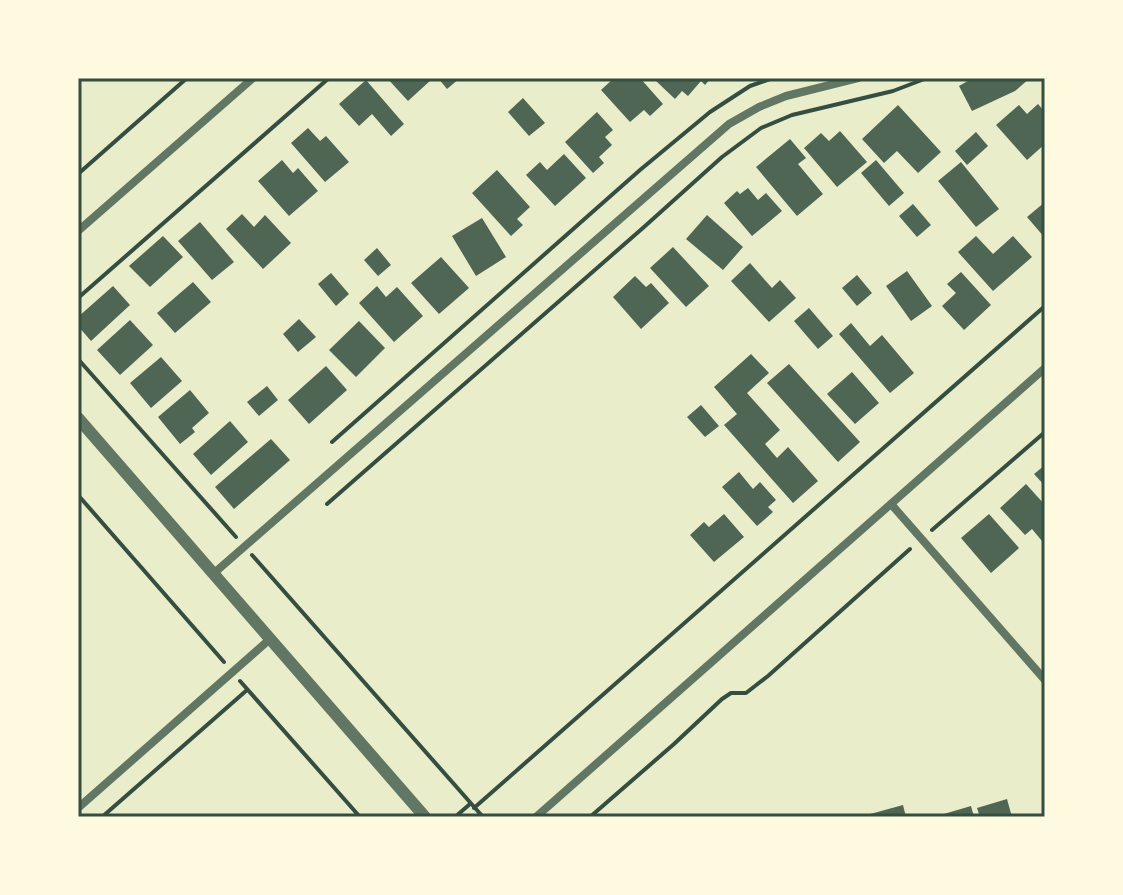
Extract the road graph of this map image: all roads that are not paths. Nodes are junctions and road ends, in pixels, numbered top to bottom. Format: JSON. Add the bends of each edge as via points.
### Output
{"nodes":[{"id":1,"x":253,"y":78,"type":"edge"},
{"id":2,"x":858,"y":78,"type":"edge"},
{"id":3,"x":78,"y":231,"type":"edge"},
{"id":4,"x":1045,"y":368,"type":"edge"},
{"id":5,"x":78,"y":418,"type":"edge"},
{"id":6,"x":891,"y":504,"type":"junction"},
{"id":7,"x":213,"y":574,"type":"junction"},
{"id":8,"x":270,"y":639,"type":"junction"},
{"id":9,"x":1045,"y":680,"type":"edge"},
{"id":10,"x":78,"y":808,"type":"edge"},
{"id":11,"x":425,"y":817,"type":"edge"},
{"id":12,"x":536,"y":817,"type":"edge"}],
"edges":[{"from":1,"to":3,"type":"street"},
{"from":2,"to":7,"type":"street","via":[[786,96],[729,124]]},
{"from":4,"to":6,"type":"street"},
{"from":5,"to":7,"type":"street"},
{"from":6,"to":9,"type":"street"},
{"from":6,"to":12,"type":"street"},
{"from":7,"to":8,"type":"street"},
{"from":8,"to":10,"type":"street"},
{"from":8,"to":11,"type":"street"}]}
